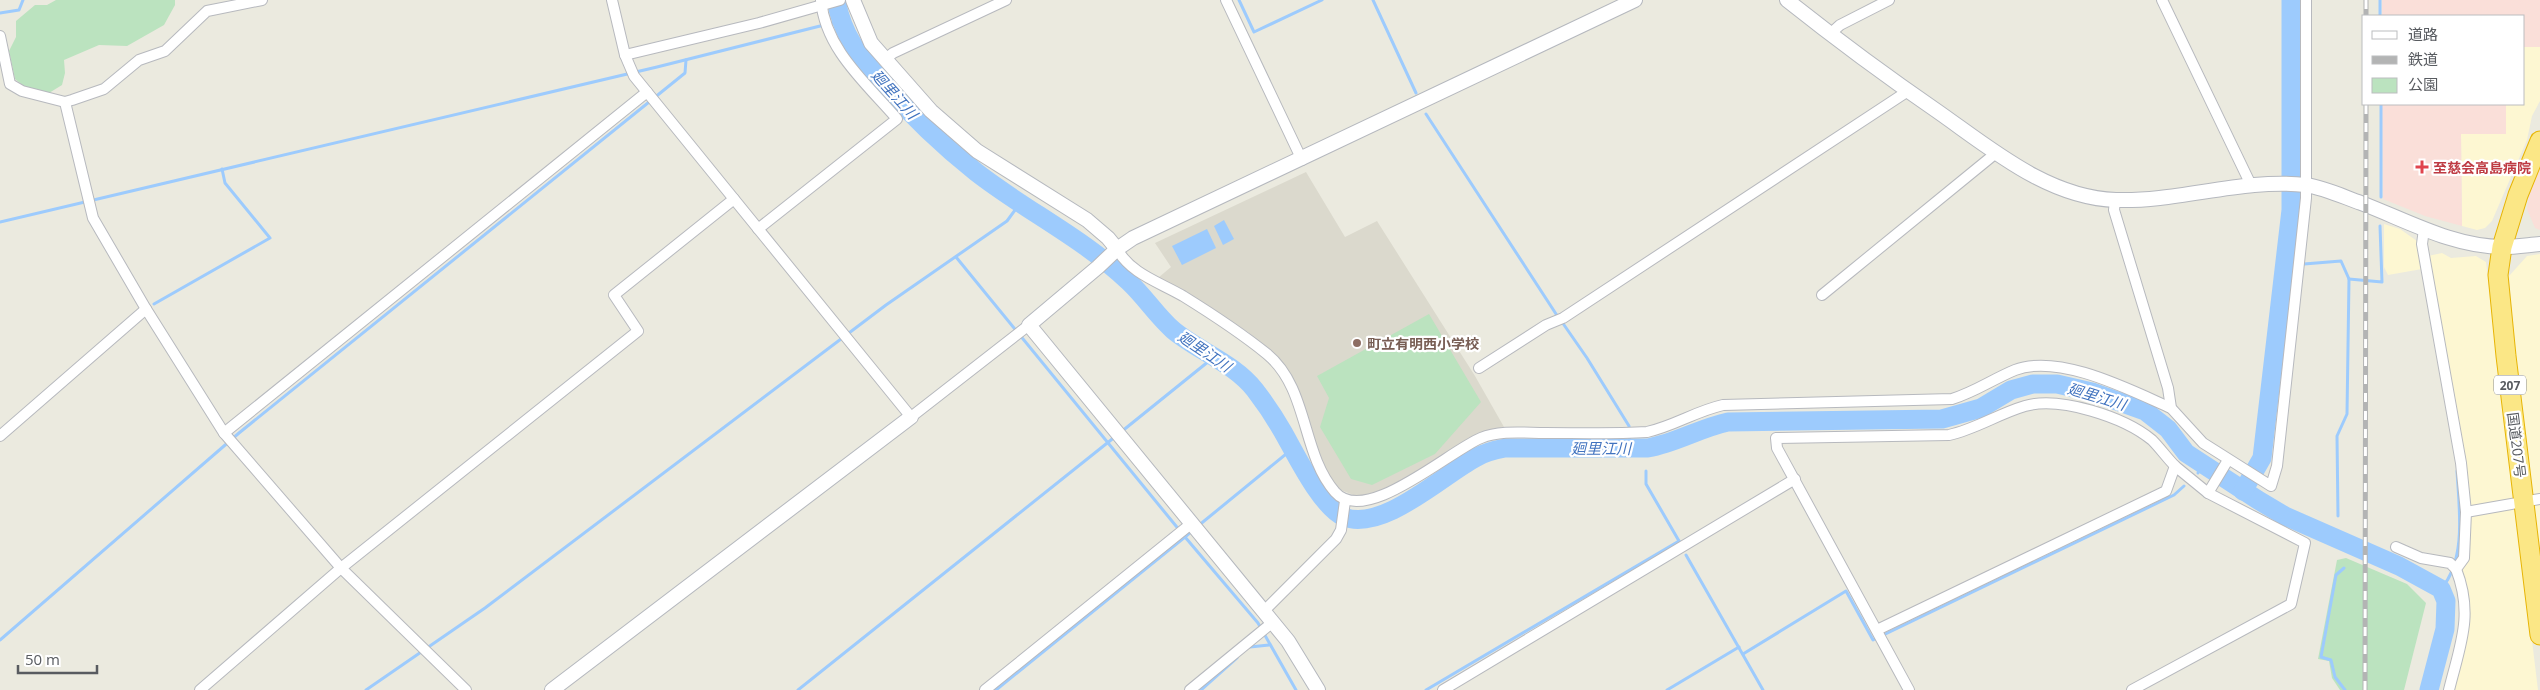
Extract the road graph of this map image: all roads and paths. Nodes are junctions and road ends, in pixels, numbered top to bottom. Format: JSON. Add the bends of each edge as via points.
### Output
{"nodes":[{"id":1,"x":262,"y":0,"type":"edge"},
{"id":2,"x":612,"y":0,"type":"edge"},
{"id":3,"x":840,"y":0,"type":"edge"},
{"id":4,"x":853,"y":0,"type":"edge"},
{"id":5,"x":1006,"y":0,"type":"edge"},
{"id":6,"x":1226,"y":0,"type":"edge"},
{"id":7,"x":1635,"y":0,"type":"edge"},
{"id":8,"x":1787,"y":0,"type":"edge"},
{"id":9,"x":1889,"y":0,"type":"edge"},
{"id":10,"x":2162,"y":0,"type":"edge"},
{"id":11,"x":2306,"y":0,"type":"edge"},
{"id":12,"x":822,"y":2,"type":"edge"},
{"id":13,"x":1830,"y":34,"type":"junction"},
{"id":14,"x":0,"y":36,"type":"edge"},
{"id":15,"x":626,"y":60,"type":"junction"},
{"id":16,"x":884,"y":60,"type":"junction"},
{"id":17,"x":1908,"y":92,"type":"junction"},
{"id":18,"x":651,"y":97,"type":"junction"},
{"id":19,"x":65,"y":102,"type":"junction"},
{"id":20,"x":2540,"y":141,"type":"edge"},
{"id":21,"x":1996,"y":153,"type":"junction"},
{"id":22,"x":1302,"y":160,"type":"junction"},
{"id":23,"x":2251,"y":185,"type":"junction"},
{"id":24,"x":2307,"y":185,"type":"junction"},
{"id":25,"x":734,"y":199,"type":"junction"},
{"id":26,"x":2115,"y":200,"type":"junction"},
{"id":27,"x":758,"y":229,"type":"junction"},
{"id":28,"x":2424,"y":229,"type":"junction"},
{"id":29,"x":2540,"y":244,"type":"edge"},
{"id":30,"x":2502,"y":248,"type":"junction"},
{"id":31,"x":1114,"y":251,"type":"junction"},
{"id":32,"x":1822,"y":295,"type":"dead end"},
{"id":33,"x":146,"y":309,"type":"junction"},
{"id":34,"x":1022,"y":330,"type":"junction"},
{"id":35,"x":1478,"y":368,"type":"dead end"},
{"id":36,"x":2171,"y":408,"type":"junction"},
{"id":37,"x":911,"y":417,"type":"junction"},
{"id":38,"x":0,"y":436,"type":"edge"},
{"id":39,"x":228,"y":438,"type":"junction"},
{"id":40,"x":2228,"y":460,"type":"junction"},
{"id":41,"x":2175,"y":466,"type":"junction"},
{"id":42,"x":1795,"y":479,"type":"junction"},
{"id":43,"x":2208,"y":493,"type":"junction"},
{"id":44,"x":1345,"y":501,"type":"junction"},
{"id":45,"x":2532,"y":501,"type":"edge"},
{"id":46,"x":2466,"y":512,"type":"junction"},
{"id":47,"x":1189,"y":528,"type":"junction"},
{"id":48,"x":2396,"y":547,"type":"dead end"},
{"id":49,"x":2453,"y":566,"type":"junction"},
{"id":50,"x":341,"y":568,"type":"junction"},
{"id":51,"x":1265,"y":623,"type":"junction"},
{"id":52,"x":1880,"y":634,"type":"junction"},
{"id":53,"x":2540,"y":635,"type":"edge"},
{"id":54,"x":1905,"y":689,"type":"edge"},
{"id":55,"x":200,"y":690,"type":"edge"},
{"id":56,"x":466,"y":690,"type":"edge"},
{"id":57,"x":552,"y":690,"type":"edge"},
{"id":58,"x":985,"y":690,"type":"edge"},
{"id":59,"x":1190,"y":690,"type":"edge"},
{"id":60,"x":1318,"y":690,"type":"edge"},
{"id":61,"x":1443,"y":690,"type":"edge"},
{"id":62,"x":2132,"y":690,"type":"edge"},
{"id":63,"x":2448,"y":690,"type":"edge"}],
"edges":[{"from":1,"to":19,"type":"street","via":[[207,11],[166,51],[139,60],[104,89]]},
{"from":2,"to":15,"type":"street"},
{"from":3,"to":12,"type":"street"},
{"from":4,"to":16,"type":"street","via":[[871,43]]},
{"from":5,"to":16,"type":"street"},
{"from":6,"to":22,"type":"street"},
{"from":7,"to":22,"type":"street"},
{"from":8,"to":13,"type":"street"},
{"from":9,"to":13,"type":"street","via":[[1840,25]]},
{"from":10,"to":23,"type":"street"},
{"from":11,"to":24,"type":"street"},
{"from":12,"to":15,"type":"street"},
{"from":12,"to":27,"type":"street","via":[[826,26],[838,50],[897,119]]},
{"from":13,"to":17,"type":"street"},
{"from":14,"to":19,"type":"street","via":[[10,84]]},
{"from":15,"to":18,"type":"street"},
{"from":16,"to":31,"type":"street","via":[[931,111],[977,151],[1086,220],[1108,238]]},
{"from":17,"to":21,"type":"street"},
{"from":17,"to":35,"type":"street","via":[[1559,320]]},
{"from":18,"to":25,"type":"street"},
{"from":18,"to":39,"type":"street"},
{"from":19,"to":33,"type":"street","via":[[93,218]]},
{"from":20,"to":30,"type":"highway","name":"国道207号","number":"207","via":[[2518,195]]},
{"from":21,"to":26,"type":"street","via":[[2035,177],[2073,192]]},
{"from":21,"to":32,"type":"street"},
{"from":22,"to":31,"type":"street","via":[[1133,238]]},
{"from":23,"to":24,"type":"street"},
{"from":23,"to":26,"type":"street","via":[[2169,197]]},
{"from":24,"to":28,"type":"street","via":[[2390,213]]},
{"from":24,"to":40,"type":"street","via":[[2276,466],[2271,486]]},
{"from":25,"to":27,"type":"street"},
{"from":25,"to":50,"type":"street","via":[[614,296],[638,331]]},
{"from":26,"to":36,"type":"street","via":[[2114,210],[2168,388]]},
{"from":27,"to":37,"type":"street"},
{"from":28,"to":30,"type":"street","via":[[2471,244]]},
{"from":28,"to":46,"type":"street","via":[[2422,244],[2461,463]]},
{"from":29,"to":30,"type":"street"},
{"from":30,"to":45,"type":"highway","name":"国道207号","number":"207","via":[[2499,284]]},
{"from":31,"to":34,"type":"street"},
{"from":31,"to":44,"type":"street","via":[[1150,280],[1182,296],[1270,356],[1296,398],[1322,474]]},
{"from":33,"to":38,"type":"street"},
{"from":33,"to":39,"type":"street"},
{"from":34,"to":37,"type":"street"},
{"from":34,"to":47,"type":"street","via":[[1119,434]]},
{"from":36,"to":40,"type":"street","via":[[2204,443]]},
{"from":36,"to":44,"type":"street","via":[[2103,378],[2062,367],[2042,367],[2016,370],[1952,399],[1723,405],[1708,408],[1665,428],[1633,433],[1493,434],[1462,448],[1426,473],[1380,496],[1355,503]]},
{"from":37,"to":57,"type":"street"},
{"from":39,"to":50,"type":"street"},
{"from":40,"to":43,"type":"street"},
{"from":41,"to":42,"type":"street","via":[[2152,440],[2128,425],[2077,407],[2047,403],[2026,406],[1970,430],[1949,435],[1776,438],[1777,448]]},
{"from":41,"to":43,"type":"street"},
{"from":41,"to":52,"type":"street","via":[[2166,491]]},
{"from":42,"to":52,"type":"street"},
{"from":42,"to":61,"type":"street"},
{"from":43,"to":62,"type":"street","via":[[2305,543],[2291,604]]},
{"from":44,"to":51,"type":"street","via":[[1341,530],[1336,539]]},
{"from":45,"to":46,"type":"street"},
{"from":45,"to":53,"type":"highway","name":"国道207号","number":"207"},
{"from":46,"to":49,"type":"street","via":[[2464,558]]},
{"from":47,"to":51,"type":"street"},
{"from":47,"to":58,"type":"street"},
{"from":48,"to":49,"type":"street","via":[[2420,558]]},
{"from":49,"to":63,"type":"street","via":[[2464,588],[2466,624]]},
{"from":50,"to":55,"type":"street"},
{"from":50,"to":56,"type":"street"},
{"from":51,"to":59,"type":"street"},
{"from":51,"to":60,"type":"street","via":[[1288,641]]},
{"from":52,"to":54,"type":"street"}]}
